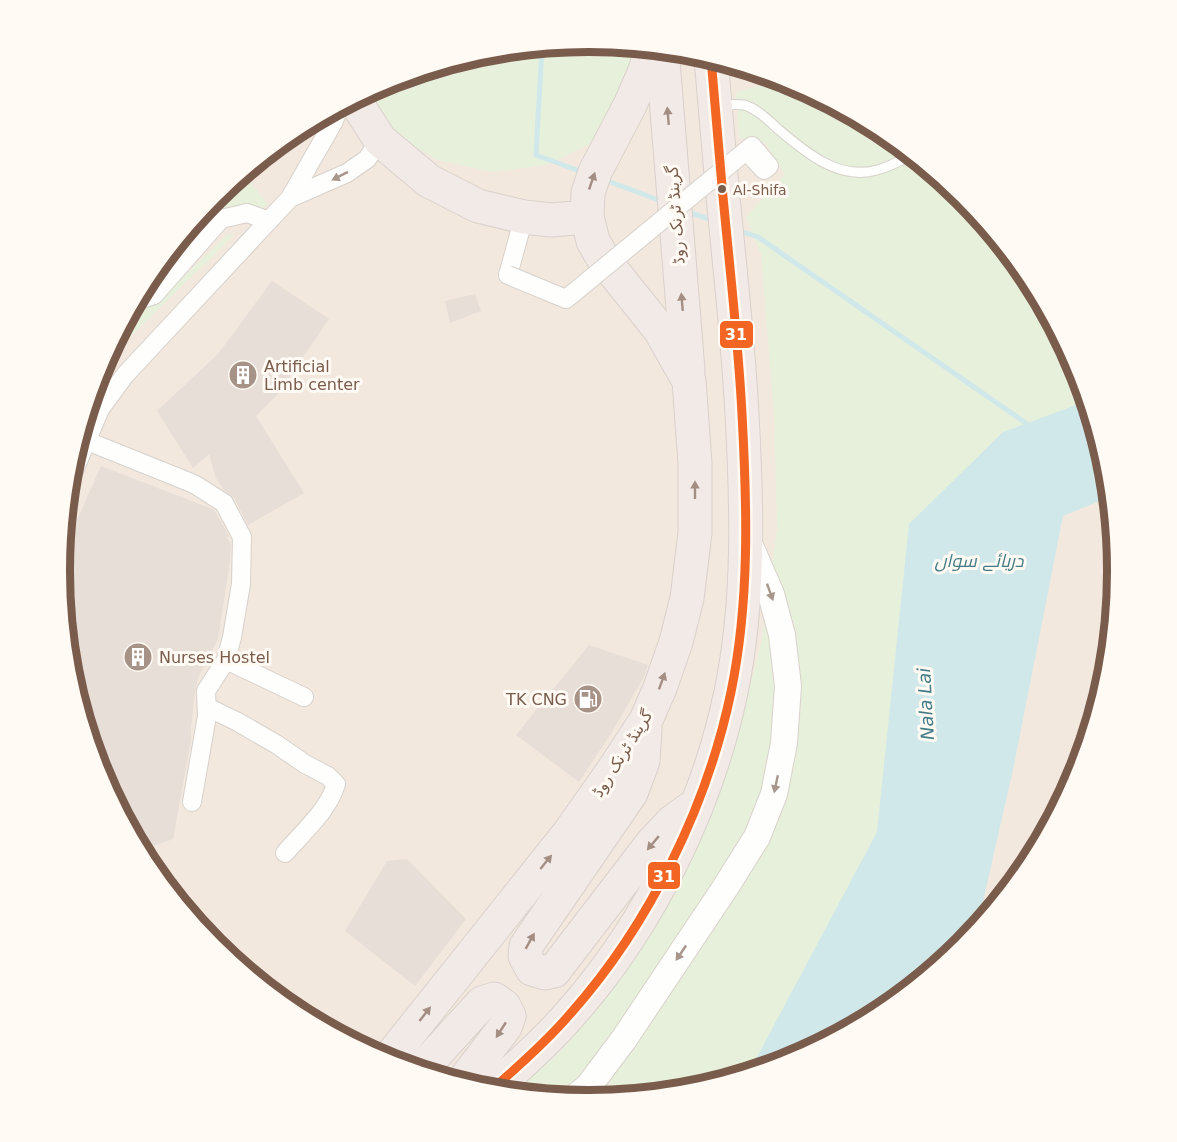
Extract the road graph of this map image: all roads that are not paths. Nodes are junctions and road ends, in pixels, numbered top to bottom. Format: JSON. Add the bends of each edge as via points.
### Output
{"nodes":[{"id":1,"x":649,"y":56,"type":"edge"},
{"id":2,"x":663,"y":58,"type":"edge"},
{"id":3,"x":712,"y":67,"type":"edge"},
{"id":4,"x":715,"y":105,"type":"junction"},
{"id":5,"x":359,"y":106,"type":"edge"},
{"id":6,"x":334,"y":119,"type":"edge"},
{"id":7,"x":380,"y":140,"type":"junction"},
{"id":8,"x":903,"y":159,"type":"edge"},
{"id":9,"x":723,"y":195,"type":"junction"},
{"id":10,"x":290,"y":198,"type":"junction"},
{"id":11,"x":587,"y":217,"type":"junction"},
{"id":12,"x":524,"y":218,"type":"junction"},
{"id":13,"x":269,"y":221,"type":"junction"},
{"id":14,"x":148,"y":297,"type":"edge"},
{"id":15,"x":689,"y":381,"type":"junction"},
{"id":16,"x":90,"y":429,"type":"edge"},
{"id":17,"x":84,"y":452,"type":"edge"},
{"id":18,"x":747,"y":538,"type":"junction"},
{"id":19,"x":226,"y":660,"type":"junction"},
{"id":20,"x":304,"y":697,"type":"dead end"},
{"id":21,"x":207,"y":707,"type":"junction"},
{"id":22,"x":646,"y":720,"type":"junction"},
{"id":23,"x":192,"y":802,"type":"dead end"},
{"id":24,"x":696,"y":804,"type":"junction"},
{"id":25,"x":285,"y":853,"type":"dead end"},
{"id":26,"x":395,"y":1052,"type":"edge"},
{"id":27,"x":427,"y":1064,"type":"edge"},
{"id":28,"x":468,"y":1075,"type":"edge"},
{"id":29,"x":500,"y":1082,"type":"edge"},
{"id":30,"x":584,"y":1090,"type":"edge"}],
"edges":[{"from":11,"to":1,"type":"highway","name":"گرینڈ ٹرنک روڈ","one_way":true,"via":[[588,193],[595,172],[630,105]]},
{"from":15,"to":2,"type":"highway","name":"گرینڈ ٹرنک روڈ","one_way":true},
{"from":3,"to":4,"type":"highway"},
{"from":4,"to":8,"type":"lane","via":[[745,105],[834,168],[875,171]]},
{"from":4,"to":9,"type":"highway"},
{"from":5,"to":7,"type":"highway"},
{"from":6,"to":10,"type":"street"},
{"from":7,"to":10,"type":"street","one_way":true,"via":[[367,159],[347,173]]},
{"from":7,"to":12,"type":"highway","via":[[429,181],[478,206]]},
{"from":9,"to":12,"type":"street","bridge":true,"via":[[752,157],[764,170],[769,166],[752,146],[566,299],[508,275]]},
{"from":9,"to":18,"type":"highway","via":[[739,355]]},
{"from":10,"to":13,"type":"street"},
{"from":11,"to":12,"type":"highway"},
{"from":11,"to":15,"type":"highway","name":"گرینڈ ٹرنک روڈ","via":[[593,241],[604,260],[660,330]]},
{"from":13,"to":14,"type":"street","via":[[247,213],[221,219]]},
{"from":13,"to":16,"type":"street","via":[[125,375]]},
{"from":22,"to":15,"type":"highway","name":"گرینڈ ٹرنک روڈ","one_way":true,"via":[[676,642],[687,598],[695,533]]},
{"from":17,"to":19,"type":"street","via":[[194,484],[224,503],[242,537],[241,584]]},
{"from":18,"to":24,"type":"highway","via":[[742,623],[731,691],[717,748]]},
{"from":18,"to":30,"type":"main road","one_way":true,"via":[[771,594],[782,635],[788,686],[784,743],[774,794],[757,837],[725,888],[624,1039]]},
{"from":19,"to":20,"type":"street"},
{"from":19,"to":21,"type":"street","via":[[206,691]]},
{"from":21,"to":23,"type":"street"},
{"from":21,"to":25,"type":"street","via":[[276,744],[336,784],[333,796]]},
{"from":24,"to":22,"type":"highway","one_way":true,"via":[[653,842],[554,970],[545,973],[532,969],[525,956],[526,946],[631,793],[643,761]]},
{"from":26,"to":22,"type":"highway","name":"گرینڈ ٹرنک روڈ","one_way":true,"via":[[569,833]]},
{"from":24,"to":29,"type":"highway","via":[[672,862],[611,963],[572,1013]]},
{"from":27,"to":28,"type":"highway","one_way":true,"via":[[482,1003],[494,999],[504,1005],[509,1016]]}]}
